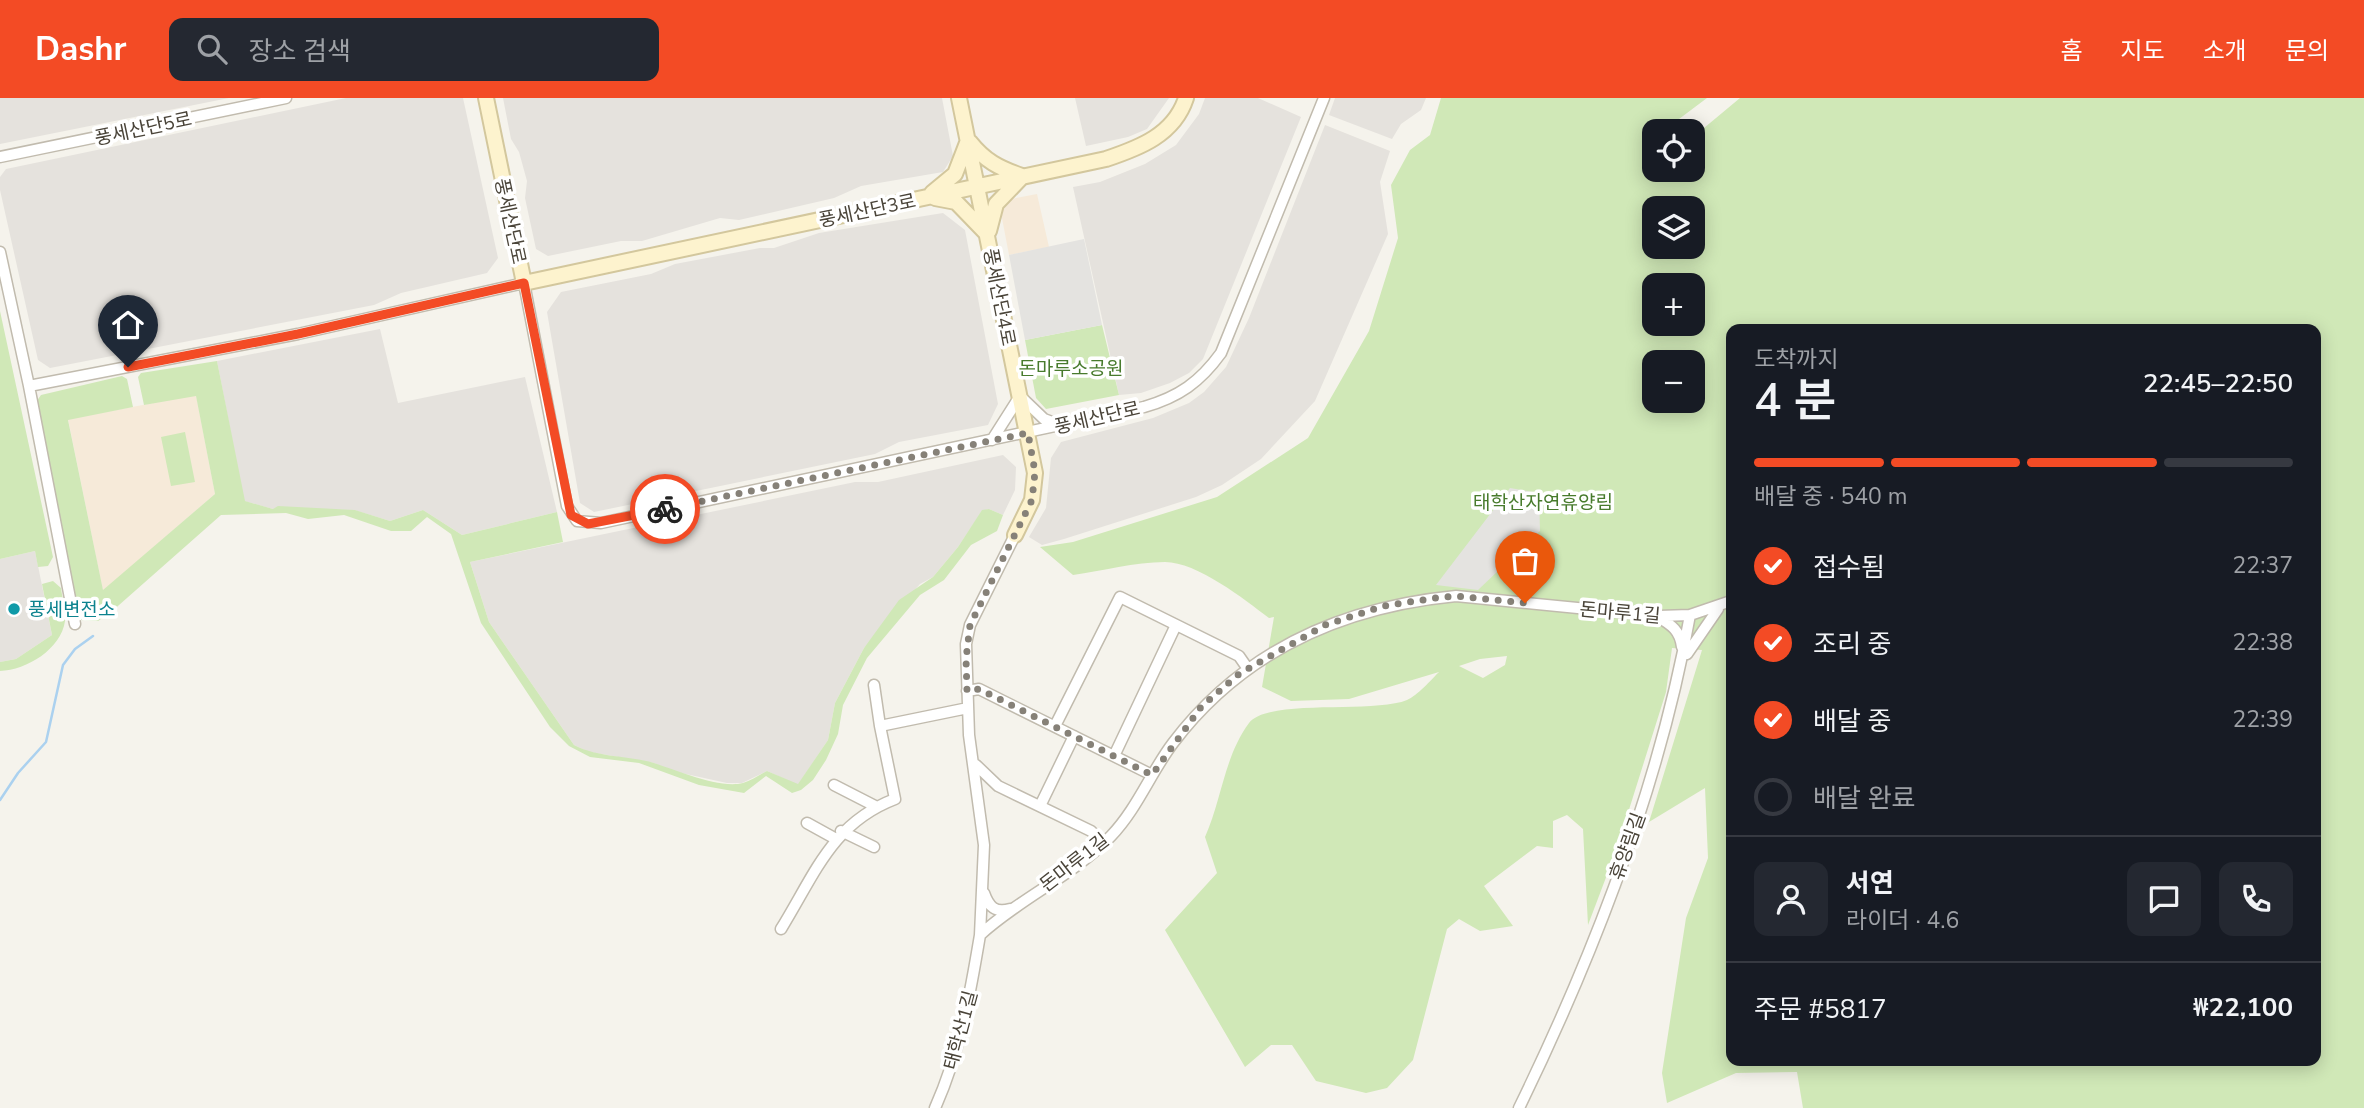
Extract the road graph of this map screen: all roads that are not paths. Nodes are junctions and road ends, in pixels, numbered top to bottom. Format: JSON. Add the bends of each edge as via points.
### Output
{"nodes":[{"id":1,"x":286,"y":98,"type":"edge"},
{"id":2,"x":959,"y":98,"type":"edge"},
{"id":3,"x":1186,"y":98,"type":"edge"},
{"id":4,"x":1324,"y":98,"type":"edge"},
{"id":5,"x":486,"y":99,"type":"edge"},
{"id":6,"x":968,"y":140,"type":"junction"},
{"id":7,"x":0,"y":157,"type":"edge"},
{"id":8,"x":1023,"y":176,"type":"junction"},
{"id":9,"x":978,"y":186,"type":"junction"},
{"id":10,"x":928,"y":196,"type":"junction"},
{"id":11,"x":988,"y":236,"type":"junction"},
{"id":12,"x":0,"y":252,"type":"edge"},
{"id":13,"x":524,"y":283,"type":"junction"},
{"id":14,"x":29,"y":386,"type":"junction"},
{"id":15,"x":1020,"y":396,"type":"junction"},
{"id":16,"x":1061,"y":425,"type":"junction"},
{"id":17,"x":1028,"y":433,"type":"junction"},
{"id":18,"x":992,"y":440,"type":"junction"},
{"id":19,"x":1015,"y":535,"type":"joint"},
{"id":20,"x":1726,"y":604,"type":"edge"},
{"id":21,"x":1720,"y":607,"type":"junction"},
{"id":22,"x":1655,"y":615,"type":"junction"},
{"id":23,"x":1690,"y":615,"type":"junction"},
{"id":24,"x":75,"y":624,"type":"dead end"},
{"id":25,"x":1176,"y":625,"type":"junction"},
{"id":26,"x":1684,"y":654,"type":"junction"},
{"id":27,"x":1248,"y":669,"type":"junction"},
{"id":28,"x":1679,"y":670,"type":"junction"},
{"id":29,"x":874,"y":685,"type":"dead end"},
{"id":30,"x":967,"y":691,"type":"junction"},
{"id":31,"x":968,"y":708,"type":"junction"},
{"id":32,"x":880,"y":726,"type":"junction"},
{"id":33,"x":1055,"y":726,"type":"junction"},
{"id":34,"x":1074,"y":736,"type":"junction"},
{"id":35,"x":1114,"y":756,"type":"junction"},
{"id":36,"x":975,"y":765,"type":"junction"},
{"id":37,"x":1152,"y":775,"type":"junction"},
{"id":38,"x":834,"y":785,"type":"dead end"},
{"id":39,"x":998,"y":786,"type":"junction"},
{"id":40,"x":980,"y":803,"type":"junction"},
{"id":41,"x":876,"y":806,"type":"junction"},
{"id":42,"x":1040,"y":806,"type":"junction"},
{"id":43,"x":807,"y":823,"type":"dead end"},
{"id":44,"x":839,"y":835,"type":"junction"},
{"id":45,"x":1103,"y":843,"type":"junction"},
{"id":46,"x":874,"y":847,"type":"dead end"},
{"id":47,"x":983,"y":891,"type":"junction"},
{"id":48,"x":1014,"y":908,"type":"junction"},
{"id":49,"x":781,"y":929,"type":"dead end"},
{"id":50,"x":981,"y":935,"type":"junction"},
{"id":51,"x":935,"y":1108,"type":"edge"},
{"id":52,"x":1519,"y":1108,"type":"edge"}],
"edges":[{"from":1,"to":7,"type":"street","name":"풍세산단5로"},
{"from":2,"to":6,"type":"street","name":"풍세산단4로"},
{"from":3,"to":8,"type":"street","name":"풍세산단3로","via":[[1172,123],[1137,149]]},
{"from":4,"to":16,"type":"street","name":"풍세산단로","via":[[1221,352],[1206,374],[1165,401]]},
{"from":5,"to":13,"type":"street","name":"풍세산단로"},
{"from":6,"to":8,"type":"street","via":[[984,159]]},
{"from":6,"to":9,"type":"street","name":"풍세산단4로"},
{"from":6,"to":10,"type":"street","via":[[955,174]]},
{"from":8,"to":9,"type":"street","name":"풍세산단3로"},
{"from":8,"to":11,"type":"street","via":[[996,204]]},
{"from":9,"to":10,"type":"street","name":"풍세산단3로"},
{"from":9,"to":11,"type":"street","name":"풍세산단4로"},
{"from":10,"to":11,"type":"street","via":[[956,202]]},
{"from":10,"to":13,"type":"street","name":"풍세산단3로"},
{"from":11,"to":15,"type":"street","name":"풍세산단4로"},
{"from":12,"to":14,"type":"street"},
{"from":13,"to":14,"type":"street","via":[[298,334]]},
{"from":13,"to":18,"type":"street","name":"풍세산단로","via":[[567,506],[577,520],[601,523]]},
{"from":14,"to":24,"type":"street"},
{"from":15,"to":16,"type":"street","via":[[1044,419]]},
{"from":15,"to":17,"type":"street","name":"풍세산단4로"},
{"from":15,"to":18,"type":"street"},
{"from":16,"to":17,"type":"street","name":"풍세산단로"},
{"from":17,"to":18,"type":"street","name":"풍세산단로"},
{"from":17,"to":19,"type":"street","name":"풍세산단4로","via":[[1035,472],[1032,500]]},
{"from":19,"to":30,"type":"street","via":[[970,625]]},
{"from":20,"to":21,"type":"street"},
{"from":21,"to":23,"type":"street"},
{"from":21,"to":28,"type":"street","via":[[1694,639]]},
{"from":22,"to":23,"type":"street","name":"돈마루1길"},
{"from":22,"to":26,"type":"street","via":[[1681,636]]},
{"from":22,"to":27,"type":"street","name":"돈마루1길","via":[[1456,596],[1435,598],[1384,606],[1325,625]]},
{"from":23,"to":26,"type":"street","name":"휴양림길"},
{"from":25,"to":27,"type":"street","via":[[1239,656]]},
{"from":25,"to":33,"type":"street","via":[[1120,597]]},
{"from":25,"to":35,"type":"street"},
{"from":26,"to":28,"type":"street","name":"휴양림길"},
{"from":27,"to":37,"type":"street","name":"돈마루1길","via":[[1201,707]]},
{"from":28,"to":52,"type":"street","name":"휴양림길","via":[[1661,747],[1627,850]]},
{"from":29,"to":32,"type":"street"},
{"from":30,"to":31,"type":"street"},
{"from":30,"to":33,"type":"street","via":[[979,689]]},
{"from":31,"to":32,"type":"street"},
{"from":31,"to":36,"type":"street"},
{"from":32,"to":41,"type":"street","via":[[895,799]]},
{"from":33,"to":34,"type":"street"},
{"from":34,"to":35,"type":"street"},
{"from":34,"to":42,"type":"street"},
{"from":35,"to":37,"type":"street"},
{"from":36,"to":39,"type":"street"},
{"from":36,"to":40,"type":"street"},
{"from":37,"to":45,"type":"street","name":"돈마루1길"},
{"from":38,"to":41,"type":"street"},
{"from":39,"to":40,"type":"street"},
{"from":39,"to":42,"type":"street"},
{"from":40,"to":47,"type":"street"},
{"from":41,"to":44,"type":"street"},
{"from":42,"to":45,"type":"street","via":[[1091,831]]},
{"from":43,"to":44,"type":"street"},
{"from":44,"to":46,"type":"street"},
{"from":44,"to":49,"type":"street"},
{"from":45,"to":48,"type":"street","name":"돈마루1길"},
{"from":47,"to":48,"type":"street","via":[[993,909]]},
{"from":47,"to":50,"type":"street"},
{"from":48,"to":50,"type":"street","name":"돈마루1길"},
{"from":50,"to":51,"type":"street","name":"태학산1길","via":[[961,1035]]}]}
